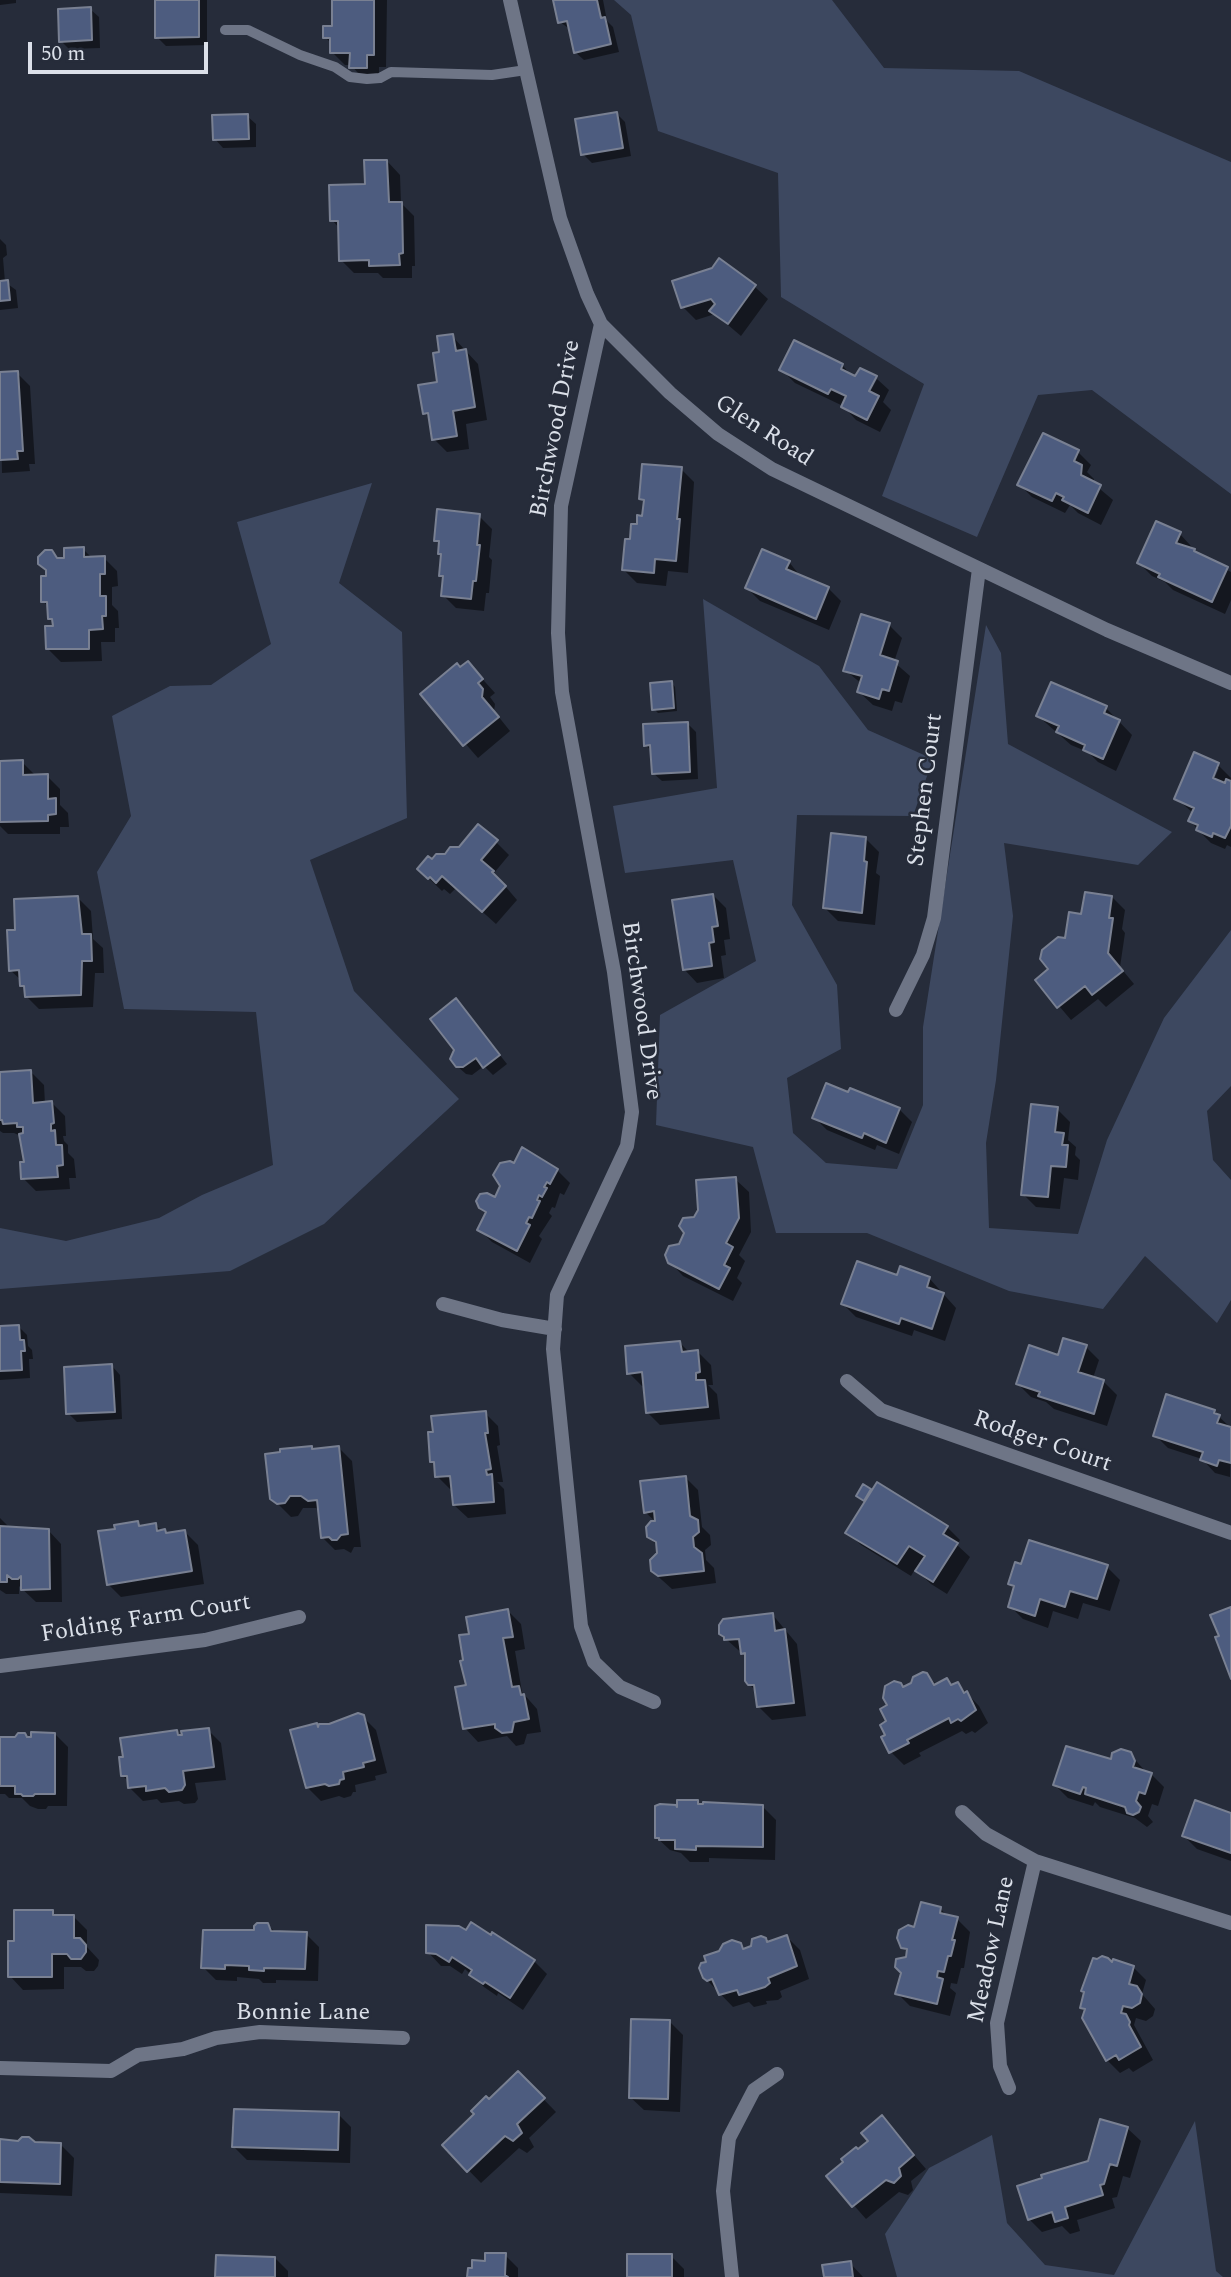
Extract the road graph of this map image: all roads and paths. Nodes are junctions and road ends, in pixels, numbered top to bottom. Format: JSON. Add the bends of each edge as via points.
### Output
{"nodes":[{"id":1,"x":510,"y":0,"type":"edge"},
{"id":2,"x":225,"y":30,"type":"dead end"},
{"id":3,"x":526,"y":70,"type":"junction"},
{"id":4,"x":601,"y":324,"type":"junction"},
{"id":5,"x":979,"y":569,"type":"junction"},
{"id":6,"x":1231,"y":683,"type":"edge"},
{"id":7,"x":896,"y":1010,"type":"dead end"},
{"id":8,"x":443,"y":1304,"type":"dead end"},
{"id":9,"x":555,"y":1329,"type":"junction"},
{"id":10,"x":847,"y":1381,"type":"dead end"},
{"id":11,"x":1231,"y":1533,"type":"edge"},
{"id":12,"x":299,"y":1617,"type":"dead end"},
{"id":13,"x":0,"y":1666,"type":"edge"},
{"id":14,"x":654,"y":1702,"type":"dead end"},
{"id":15,"x":962,"y":1812,"type":"dead end"},
{"id":16,"x":1035,"y":1861,"type":"junction"},
{"id":17,"x":1231,"y":1923,"type":"edge"},
{"id":18,"x":402,"y":2038,"type":"dead end"},
{"id":19,"x":0,"y":2068,"type":"edge"},
{"id":20,"x":777,"y":2074,"type":"dead end"},
{"id":21,"x":1009,"y":2088,"type":"dead end"},
{"id":22,"x":732,"y":2277,"type":"edge"}],
"edges":[{"from":1,"to":3,"type":"street","name":"Glen Road"},
{"from":2,"to":3,"type":"lane","via":[[248,30],[350,77],[380,78],[391,72],[492,75]]},
{"from":3,"to":4,"type":"street","name":"Glen Road","via":[[560,218]]},
{"from":4,"to":5,"type":"street","name":"Glen Road","via":[[718,434],[772,470]]},
{"from":4,"to":9,"type":"street","name":"Birchwood Drive","via":[[561,506],[558,632],[562,692],[614,972],[632,1112],[627,1146],[557,1295]]},
{"from":5,"to":6,"type":"street","name":"Glen Road"},
{"from":5,"to":7,"type":"street","name":"Stephen Court","via":[[934,918],[923,955]]},
{"from":8,"to":9,"type":"street"},
{"from":9,"to":14,"type":"street","name":"Birchwood Drive","via":[[553,1349],[581,1626],[594,1662],[620,1687]]},
{"from":10,"to":11,"type":"street","name":"Rodger Court","via":[[881,1410]]},
{"from":12,"to":13,"type":"street","name":"Folding Farm Court","via":[[205,1640]]},
{"from":15,"to":16,"type":"street","name":"Meadow Lane","via":[[986,1834]]},
{"from":16,"to":17,"type":"street","name":"Meadow Lane"},
{"from":16,"to":21,"type":"street","name":"Meadow Lane","via":[[997,2023],[1000,2066]]},
{"from":18,"to":19,"type":"street","name":"Bonnie Lane","via":[[260,2032],[138,2055],[111,2071]]},
{"from":20,"to":22,"type":"street","via":[[754,2090],[729,2138],[723,2191]]}]}
